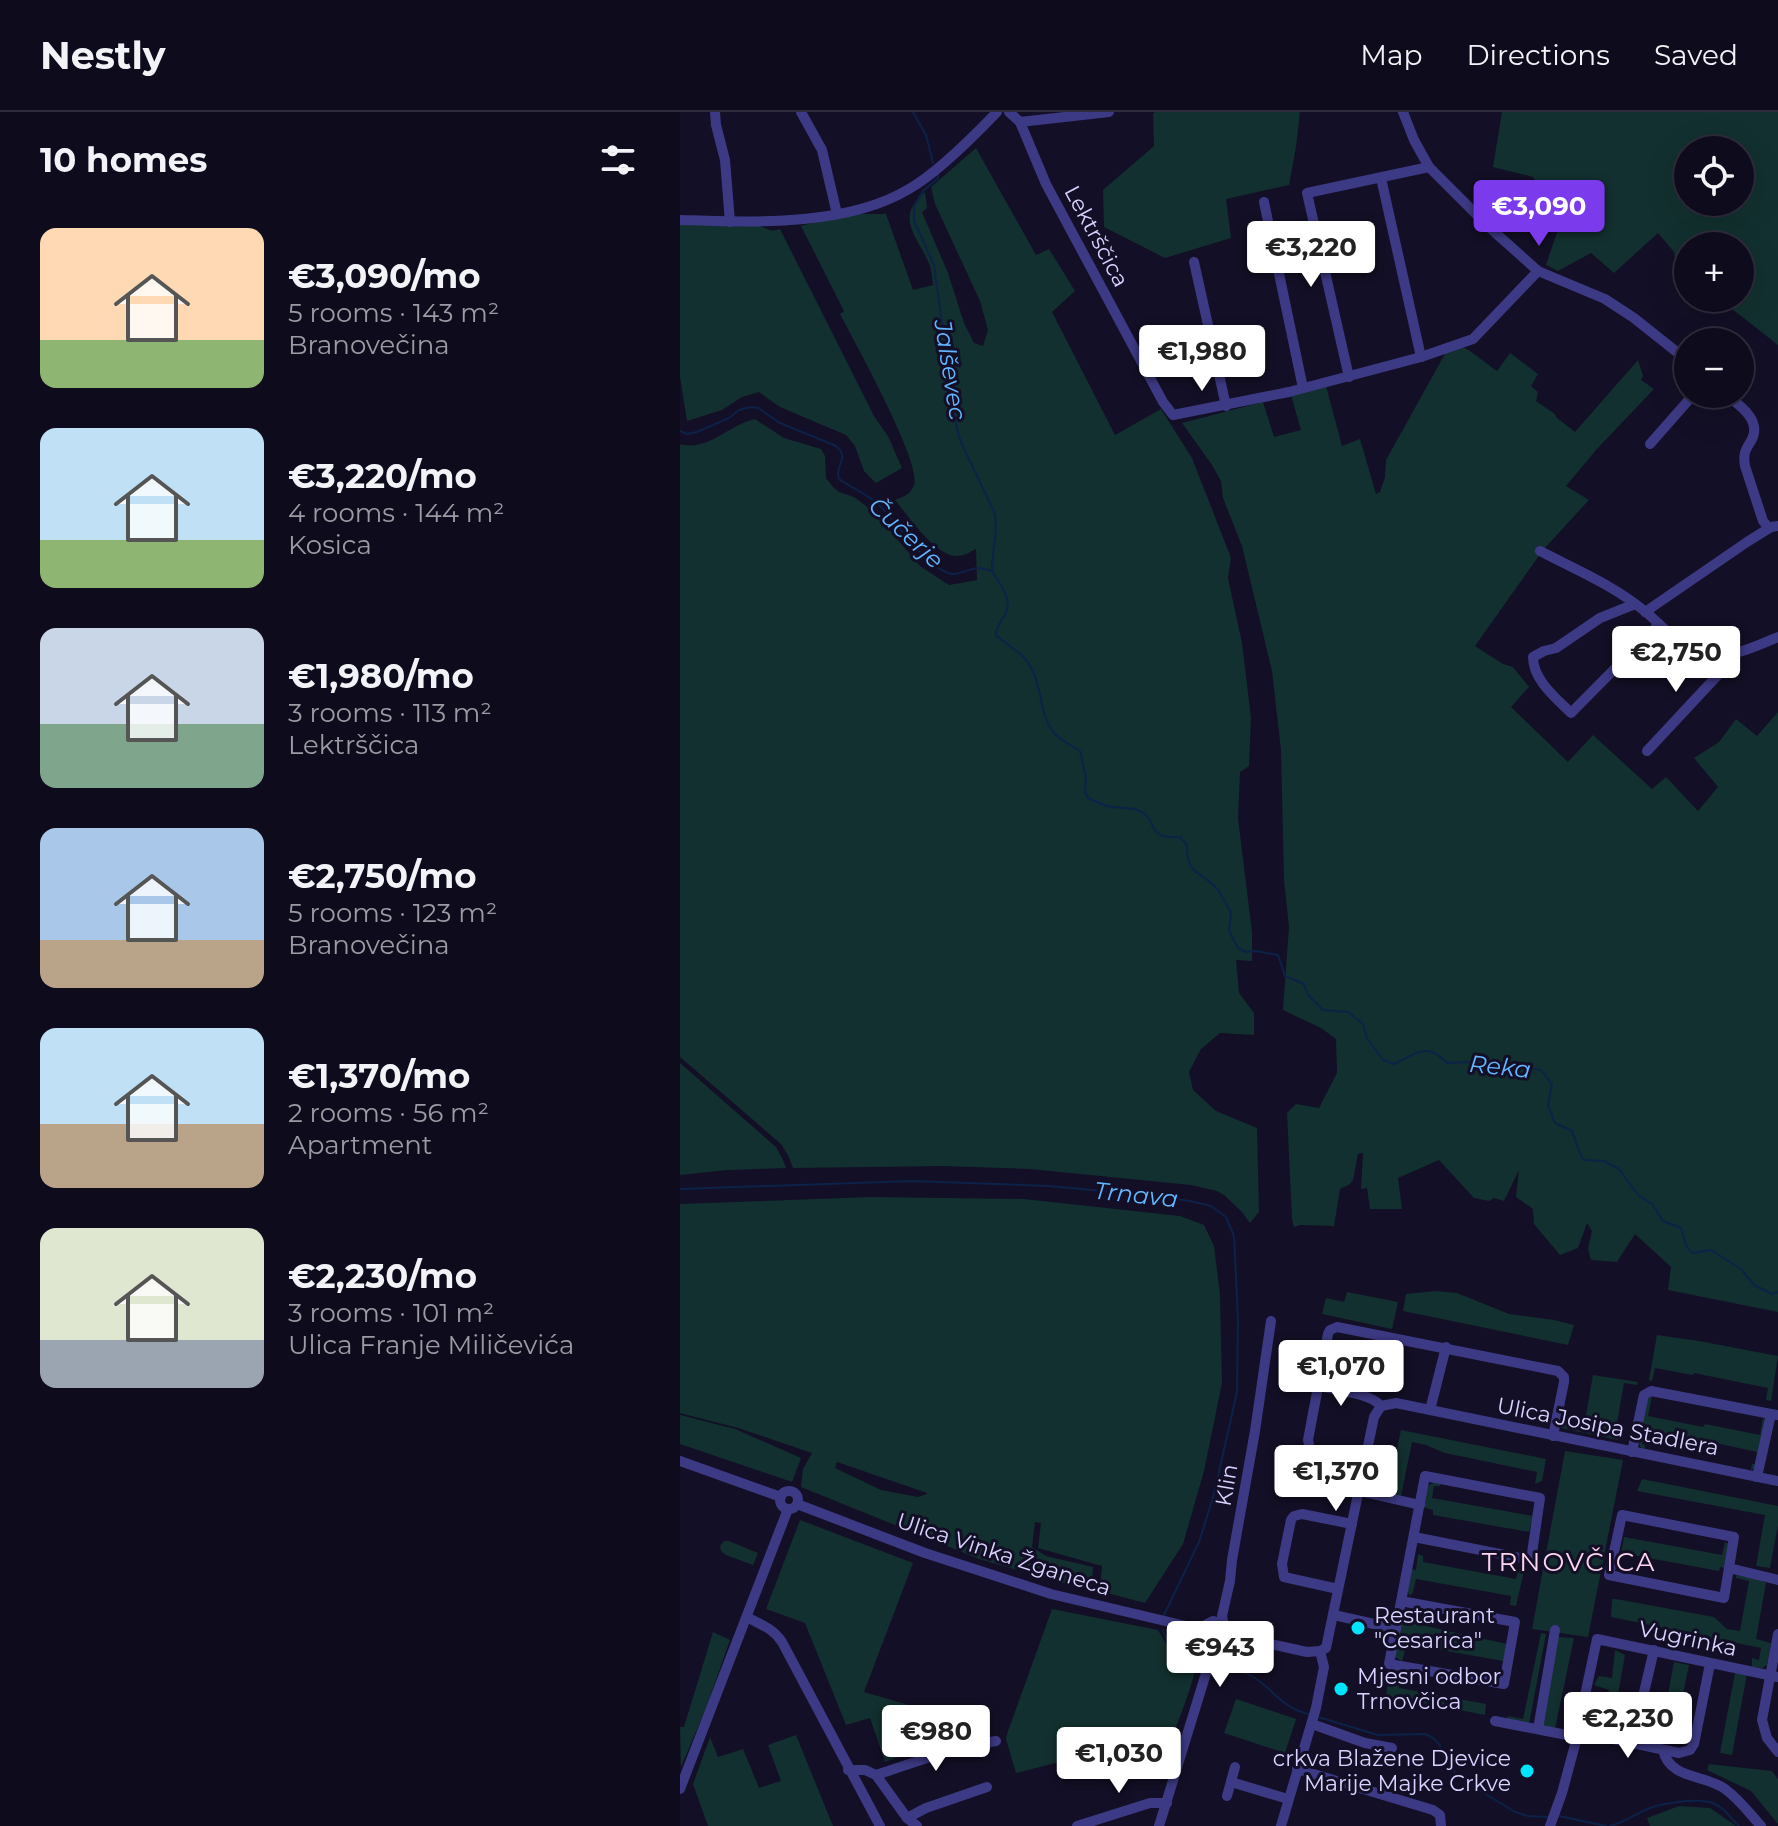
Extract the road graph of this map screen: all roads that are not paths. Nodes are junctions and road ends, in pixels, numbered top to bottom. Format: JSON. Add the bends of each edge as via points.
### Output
{"nodes":[{"id":1,"x":715,"y":112,"type":"edge"},
{"id":2,"x":801,"y":112,"type":"edge"},
{"id":3,"x":997,"y":112,"type":"edge"},
{"id":4,"x":1009,"y":112,"type":"edge"},
{"id":5,"x":1109,"y":112,"type":"edge"},
{"id":6,"x":1403,"y":112,"type":"edge"},
{"id":7,"x":1020,"y":122,"type":"junction"},
{"id":8,"x":1429,"y":167,"type":"junction"},
{"id":9,"x":1381,"y":178,"type":"junction"},
{"id":10,"x":1264,"y":202,"type":"dead end"},
{"id":11,"x":837,"y":214,"type":"junction"},
{"id":12,"x":680,"y":220,"type":"edge"},
{"id":13,"x":730,"y":222,"type":"junction"},
{"id":14,"x":1194,"y":262,"type":"dead end"},
{"id":15,"x":1538,"y":271,"type":"junction"},
{"id":16,"x":1674,"y":350,"type":"edge"},
{"id":17,"x":1421,"y":357,"type":"junction"},
{"id":18,"x":1349,"y":377,"type":"junction"},
{"id":19,"x":1303,"y":388,"type":"junction"},
{"id":20,"x":1226,"y":406,"type":"junction"},
{"id":21,"x":1682,"y":408,"type":"edge"},
{"id":22,"x":1743,"y":408,"type":"edge"},
{"id":23,"x":1650,"y":444,"type":"dead end"},
{"id":24,"x":1774,"y":527,"type":"edge"},
{"id":25,"x":1540,"y":551,"type":"dead end"},
{"id":26,"x":1635,"y":604,"type":"junction"},
{"id":27,"x":1645,"y":612,"type":"junction"},
{"id":28,"x":1659,"y":624,"type":"junction"},
{"id":29,"x":1778,"y":637,"type":"edge"},
{"id":30,"x":1732,"y":654,"type":"junction"},
{"id":31,"x":1647,"y":751,"type":"dead end"},
{"id":32,"x":1271,"y":1321,"type":"dead end"},
{"id":33,"x":1446,"y":1347,"type":"junction"},
{"id":34,"x":1318,"y":1386,"type":"junction"},
{"id":35,"x":1381,"y":1406,"type":"junction"},
{"id":36,"x":1430,"y":1410,"type":"junction"},
{"id":37,"x":1774,"y":1414,"type":"edge"},
{"id":38,"x":1553,"y":1436,"type":"junction"},
{"id":39,"x":1632,"y":1452,"type":"junction"},
{"id":40,"x":1365,"y":1460,"type":"junction"},
{"id":41,"x":680,"y":1461,"type":"edge"},
{"id":42,"x":1757,"y":1477,"type":"junction"},
{"id":43,"x":1778,"y":1481,"type":"edge"},
{"id":44,"x":1359,"y":1491,"type":"junction"},
{"id":45,"x":1420,"y":1505,"type":"junction"},
{"id":46,"x":793,"y":1506,"type":"junction"},
{"id":47,"x":1352,"y":1524,"type":"junction"},
{"id":48,"x":1414,"y":1537,"type":"junction"},
{"id":49,"x":1232,"y":1560,"type":"junction"},
{"id":50,"x":1729,"y":1568,"type":"junction"},
{"id":51,"x":1778,"y":1580,"type":"edge"},
{"id":52,"x":1338,"y":1589,"type":"junction"},
{"id":53,"x":1401,"y":1601,"type":"junction"},
{"id":54,"x":1334,"y":1615,"type":"junction"},
{"id":55,"x":747,"y":1617,"type":"junction"},
{"id":56,"x":1396,"y":1629,"type":"junction"},
{"id":57,"x":1555,"y":1630,"type":"dead end"},
{"id":58,"x":1206,"y":1631,"type":"junction"},
{"id":59,"x":1223,"y":1634,"type":"junction"},
{"id":60,"x":1778,"y":1634,"type":"edge"},
{"id":61,"x":1654,"y":1650,"type":"junction"},
{"id":62,"x":1320,"y":1651,"type":"junction"},
{"id":63,"x":1710,"y":1664,"type":"junction"},
{"id":64,"x":1774,"y":1676,"type":"edge"},
{"id":65,"x":1192,"y":1717,"type":"junction"},
{"id":66,"x":1495,"y":1721,"type":"dead end"},
{"id":67,"x":1312,"y":1723,"type":"junction"},
{"id":68,"x":1538,"y":1729,"type":"junction"},
{"id":69,"x":1578,"y":1734,"type":"junction"},
{"id":70,"x":996,"y":1741,"type":"dead end"},
{"id":71,"x":1632,"y":1743,"type":"junction"},
{"id":72,"x":1392,"y":1748,"type":"dead end"},
{"id":73,"x":1663,"y":1750,"type":"junction"},
{"id":74,"x":1778,"y":1752,"type":"edge"},
{"id":75,"x":1235,"y":1767,"type":"dead end"},
{"id":76,"x":1297,"y":1769,"type":"junction"},
{"id":77,"x":848,"y":1770,"type":"junction"},
{"id":78,"x":876,"y":1775,"type":"junction"},
{"id":79,"x":1231,"y":1782,"type":"junction"},
{"id":80,"x":987,"y":1787,"type":"dead end"},
{"id":81,"x":680,"y":1789,"type":"edge"},
{"id":82,"x":1227,"y":1796,"type":"dead end"},
{"id":83,"x":1288,"y":1799,"type":"junction"},
{"id":84,"x":1167,"y":1803,"type":"junction"},
{"id":85,"x":907,"y":1818,"type":"junction"},
{"id":86,"x":1551,"y":1824,"type":"edge"},
{"id":87,"x":880,"y":1826,"type":"edge"},
{"id":88,"x":917,"y":1826,"type":"edge"},
{"id":89,"x":1077,"y":1826,"type":"edge"},
{"id":90,"x":1159,"y":1826,"type":"edge"},
{"id":91,"x":1281,"y":1826,"type":"edge"},
{"id":92,"x":1441,"y":1826,"type":"edge"},
{"id":93,"x":1761,"y":1826,"type":"edge"}],
"edges":[{"from":1,"to":13,"type":"street"},
{"from":2,"to":11,"type":"street","via":[[822,150]]},
{"from":3,"to":11,"type":"street","via":[[911,188],[876,205]]},
{"from":4,"to":7,"type":"street","name":"Lektrščica"},
{"from":5,"to":7,"type":"street"},
{"from":6,"to":8,"type":"street"},
{"from":7,"to":20,"type":"street","name":"Lektrščica","via":[[1046,184],[1163,402],[1173,415]]},
{"from":8,"to":9,"type":"street"},
{"from":8,"to":15,"type":"street"},
{"from":9,"to":17,"type":"street"},
{"from":9,"to":18,"type":"street","via":[[1307,193]]},
{"from":10,"to":19,"type":"street"},
{"from":11,"to":13,"type":"street"},
{"from":12,"to":13,"type":"street"},
{"from":14,"to":20,"type":"street"},
{"from":15,"to":16,"type":"street","via":[[1605,299]]},
{"from":15,"to":17,"type":"street","name":"Lektrščica","via":[[1473,339]]},
{"from":17,"to":18,"type":"street","name":"Lektrščica"},
{"from":18,"to":19,"type":"street","name":"Lektrščica"},
{"from":19,"to":20,"type":"street","name":"Lektrščica"},
{"from":21,"to":23,"type":"street"},
{"from":22,"to":24,"type":"street","via":[[1755,431],[1743,456],[1745,466],[1763,521]]},
{"from":24,"to":27,"type":"street"},
{"from":25,"to":26,"type":"street"},
{"from":26,"to":27,"type":"street"},
{"from":26,"to":28,"type":"street","via":[[1533,657],[1544,685],[1571,713]]},
{"from":27,"to":28,"type":"street"},
{"from":28,"to":30,"type":"street","via":[[1703,657]]},
{"from":29,"to":30,"type":"street"},
{"from":30,"to":31,"type":"street"},
{"from":32,"to":49,"type":"street","name":"Klin"},
{"from":33,"to":34,"type":"street","via":[[1333,1328]]},
{"from":33,"to":36,"type":"street"},
{"from":33,"to":38,"type":"street","via":[[1558,1371],[1564,1382]]},
{"from":34,"to":35,"type":"street","name":"Ulica Josipa Stadlera","via":[[1371,1398]]},
{"from":34,"to":40,"type":"street","via":[[1310,1449]]},
{"from":35,"to":36,"type":"street","name":"Ulica Josipa Stadlera","via":[[1396,1403]]},
{"from":35,"to":40,"type":"street"},
{"from":36,"to":38,"type":"street","name":"Ulica Josipa Stadlera"},
{"from":37,"to":39,"type":"street","via":[[1651,1391],[1644,1395]]},
{"from":37,"to":42,"type":"street"},
{"from":38,"to":39,"type":"street","name":"Ulica Josipa Stadlera"},
{"from":39,"to":42,"type":"street","name":"Ulica Josipa Stadlera"},
{"from":40,"to":44,"type":"street"},
{"from":41,"to":46,"type":"street","name":"Ulica Vinka Žganeca","via":[[781,1497],[791,1492],[797,1496]]},
{"from":42,"to":43,"type":"street","name":"Ulica Josipa Stadlera"},
{"from":44,"to":45,"type":"street"},
{"from":44,"to":47,"type":"street"},
{"from":45,"to":48,"type":"street"},
{"from":45,"to":48,"type":"street","via":[[1425,1476],[1540,1498],[1531,1560]]},
{"from":46,"to":55,"type":"street"},
{"from":46,"to":58,"type":"street","name":"Ulica Vinka Žganeca","via":[[1051,1594]]},
{"from":47,"to":52,"type":"street"},
{"from":47,"to":52,"type":"street","via":[[1302,1514],[1291,1520],[1282,1574]]},
{"from":48,"to":53,"type":"street"},
{"from":49,"to":58,"type":"street","name":"Klin"},
{"from":49,"to":59,"type":"street","name":"Klin"},
{"from":50,"to":50,"type":"street","via":[[1724,1598],[1609,1575],[1622,1515],[1734,1537]]},
{"from":50,"to":51,"type":"street"},
{"from":52,"to":54,"type":"street"},
{"from":53,"to":56,"type":"street"},
{"from":53,"to":56,"type":"street","via":[[1515,1622],[1504,1684],[1389,1664]]},
{"from":54,"to":56,"type":"street"},
{"from":54,"to":62,"type":"street","via":[[1328,1644]]},
{"from":55,"to":77,"type":"street","via":[[776,1633]]},
{"from":55,"to":81,"type":"street"},
{"from":57,"to":68,"type":"street"},
{"from":58,"to":59,"type":"street","via":[[1217,1621]]},
{"from":58,"to":59,"type":"street","via":[[1214,1645]]},
{"from":58,"to":65,"type":"street","name":"Klin"},
{"from":59,"to":62,"type":"street"},
{"from":59,"to":65,"type":"street","name":"Klin"},
{"from":60,"to":64,"type":"street"},
{"from":61,"to":63,"type":"street","name":"Vugrinka"},
{"from":61,"to":69,"type":"street","name":"Vugrinka","via":[[1597,1639]]},
{"from":61,"to":71,"type":"street"},
{"from":62,"to":67,"type":"street","via":[[1324,1667]]},
{"from":63,"to":64,"type":"street","name":"Vugrinka"},
{"from":63,"to":73,"type":"street","via":[[1692,1747],[1679,1753]]},
{"from":64,"to":74,"type":"street","via":[[1762,1713],[1765,1733]]},
{"from":65,"to":84,"type":"street","name":"Klin"},
{"from":66,"to":68,"type":"street"},
{"from":67,"to":72,"type":"street"},
{"from":67,"to":76,"type":"street"},
{"from":68,"to":69,"type":"street"},
{"from":69,"to":71,"type":"street"},
{"from":69,"to":86,"type":"street"},
{"from":70,"to":78,"type":"street"},
{"from":71,"to":73,"type":"street"},
{"from":73,"to":93,"type":"street","via":[[1667,1762],[1685,1774],[1728,1790]]},
{"from":75,"to":79,"type":"street"},
{"from":76,"to":83,"type":"street"},
{"from":76,"to":92,"type":"street","via":[[1433,1810],[1440,1815]]},
{"from":77,"to":78,"type":"street"},
{"from":77,"to":87,"type":"street"},
{"from":78,"to":85,"type":"street"},
{"from":79,"to":82,"type":"street"},
{"from":79,"to":83,"type":"street"},
{"from":80,"to":85,"type":"street"},
{"from":83,"to":91,"type":"street"},
{"from":84,"to":89,"type":"street","via":[[1150,1803]]},
{"from":84,"to":90,"type":"street","name":"Klin"},
{"from":85,"to":88,"type":"street"}]}
